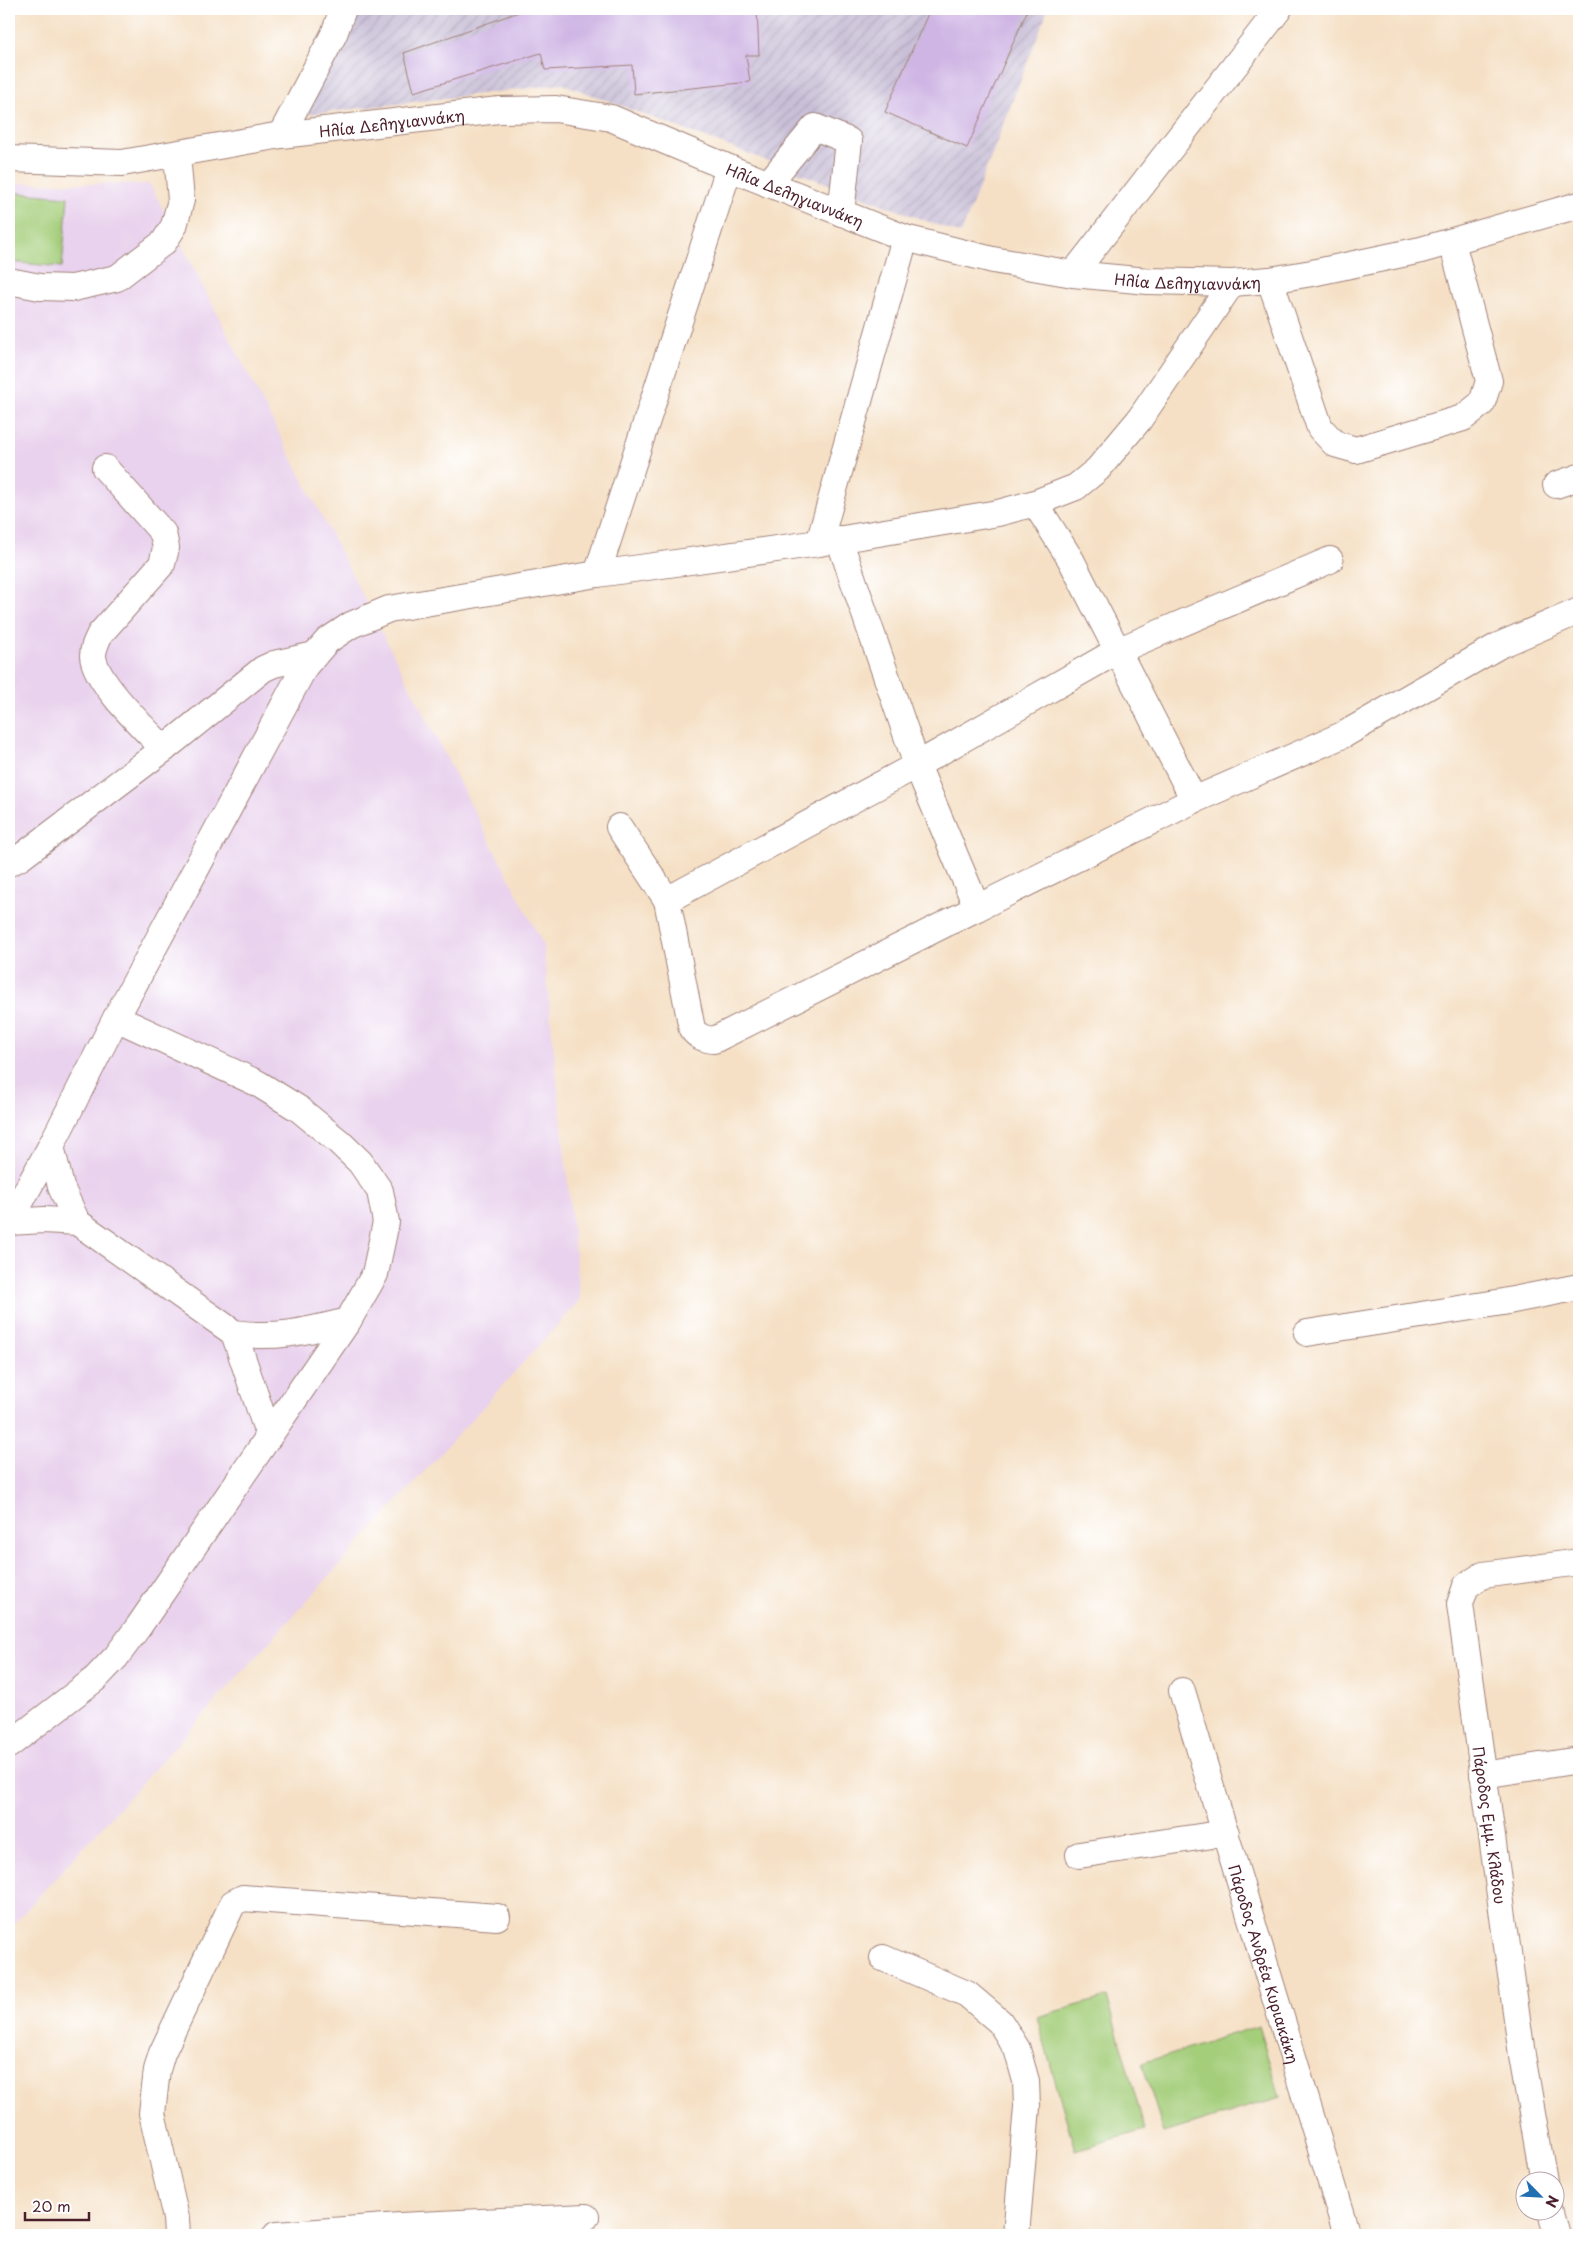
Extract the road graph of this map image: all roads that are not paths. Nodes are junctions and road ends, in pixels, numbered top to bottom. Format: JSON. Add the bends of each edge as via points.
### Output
{"nodes":[{"id":1,"x":344,"y":9,"type":"edge"},
{"id":2,"x":1279,"y":9,"type":"edge"},
{"id":3,"x":281,"y":135,"type":"junction"},
{"id":4,"x":177,"y":155,"type":"junction"},
{"id":5,"x":9,"y":158,"type":"edge"},
{"id":6,"x":729,"y":168,"type":"junction"},
{"id":7,"x":768,"y":184,"type":"junction"},
{"id":8,"x":1579,"y":205,"type":"edge"},
{"id":9,"x":841,"y":212,"type":"junction"},
{"id":10,"x":905,"y":238,"type":"junction"},
{"id":11,"x":1452,"y":242,"type":"junction"},
{"id":12,"x":1073,"y":274,"type":"junction"},
{"id":13,"x":1270,"y":280,"type":"junction"},
{"id":14,"x":9,"y":282,"type":"edge"},
{"id":15,"x":1232,"y":283,"type":"junction"},
{"id":16,"x":105,"y":468,"type":"dead end"},
{"id":17,"x":1035,"y":503,"type":"junction"},
{"id":18,"x":829,"y":541,"type":"junction"},
{"id":19,"x":1330,"y":560,"type":"dead end"},
{"id":20,"x":597,"y":574,"type":"junction"},
{"id":21,"x":1579,"y":611,"type":"edge"},
{"id":22,"x":1117,"y":651,"type":"junction"},
{"id":23,"x":315,"y":655,"type":"junction"},
{"id":24,"x":164,"y":749,"type":"junction"},
{"id":25,"x":917,"y":765,"type":"junction"},
{"id":26,"x":1194,"y":800,"type":"junction"},
{"id":27,"x":619,"y":827,"type":"dead end"},
{"id":28,"x":9,"y":863,"type":"edge"},
{"id":29,"x":667,"y":900,"type":"junction"},
{"id":30,"x":977,"y":908,"type":"junction"},
{"id":31,"x":116,"y":1018,"type":"junction"},
{"id":32,"x":51,"y":1146,"type":"junction"},
{"id":33,"x":9,"y":1222,"type":"edge"},
{"id":34,"x":76,"y":1222,"type":"junction"},
{"id":35,"x":1579,"y":1287,"type":"edge"},
{"id":36,"x":348,"y":1321,"type":"junction"},
{"id":37,"x":1307,"y":1332,"type":"dead end"},
{"id":38,"x":234,"y":1333,"type":"junction"},
{"id":39,"x":269,"y":1436,"type":"junction"},
{"id":40,"x":1579,"y":1562,"type":"edge"},
{"id":41,"x":1182,"y":1691,"type":"dead end"},
{"id":42,"x":9,"y":1745,"type":"edge"},
{"id":43,"x":1579,"y":1760,"type":"edge"},
{"id":44,"x":1483,"y":1775,"type":"junction"},
{"id":45,"x":1226,"y":1833,"type":"junction"},
{"id":46,"x":1079,"y":1855,"type":"dead end"},
{"id":47,"x":497,"y":1917,"type":"dead end"},
{"id":48,"x":883,"y":1958,"type":"dead end"},
{"id":49,"x":1542,"y":2172,"type":"edge"},
{"id":50,"x":586,"y":2217,"type":"dead end"},
{"id":51,"x":1554,"y":2222,"type":"edge"},
{"id":52,"x":399,"y":2230,"type":"edge"},
{"id":53,"x":177,"y":2235,"type":"edge"},
{"id":54,"x":276,"y":2235,"type":"edge"},
{"id":55,"x":1016,"y":2235,"type":"edge"},
{"id":56,"x":1347,"y":2235,"type":"edge"},
{"id":57,"x":1557,"y":2235,"type":"edge"}],
"edges":[{"from":1,"to":3,"type":"street"},
{"from":2,"to":12,"type":"street"},
{"from":3,"to":4,"type":"street","name":"Ηλία Δεληγιαννάκη"},
{"from":3,"to":6,"type":"street","name":"Ηλία Δεληγιαννάκη","via":[[499,110],[556,109],[611,118]]},
{"from":4,"to":5,"type":"street","name":"Ηλία Δεληγιαννάκη","via":[[122,163]]},
{"from":4,"to":14,"type":"street","via":[[181,200],[174,226],[164,242],[117,278],[73,288]]},
{"from":6,"to":7,"type":"street","name":"Ηλία Δεληγιαννάκη"},
{"from":6,"to":20,"type":"street"},
{"from":7,"to":9,"type":"street","name":"Ηλία Δεληγιαννάκη"},
{"from":7,"to":9,"type":"street","via":[[815,127],[849,141]]},
{"from":8,"to":11,"type":"street","name":"Ηλία Δεληγιαννάκη"},
{"from":9,"to":10,"type":"street","name":"Ηλία Δεληγιαννάκη"},
{"from":10,"to":12,"type":"street","name":"Ηλία Δεληγιαννάκη","via":[[993,260]]},
{"from":10,"to":18,"type":"street"},
{"from":11,"to":13,"type":"street","name":"Ηλία Δεληγιαννάκη"},
{"from":11,"to":13,"type":"street","via":[[1489,381],[1482,402],[1463,418],[1356,450],[1335,444],[1320,428]]},
{"from":12,"to":15,"type":"street","name":"Ηλία Δεληγιαννάκη","via":[[1148,281]]},
{"from":13,"to":15,"type":"street","name":"Ηλία Δεληγιαννάκη"},
{"from":15,"to":17,"type":"street","via":[[1139,420],[1098,469],[1076,487]]},
{"from":16,"to":24,"type":"street","via":[[162,534],[166,548],[162,564],[100,634],[94,645],[93,657],[108,686]]},
{"from":17,"to":18,"type":"street","via":[[998,513]]},
{"from":17,"to":22,"type":"street","via":[[1071,560]]},
{"from":18,"to":20,"type":"street"},
{"from":18,"to":25,"type":"street"},
{"from":19,"to":22,"type":"street"},
{"from":20,"to":23,"type":"street","via":[[389,609],[351,625],[327,641]]},
{"from":21,"to":26,"type":"street","via":[[1498,646],[1345,734]]},
{"from":22,"to":25,"type":"street"},
{"from":22,"to":26,"type":"street"},
{"from":23,"to":24,"type":"street","via":[[263,669]]},
{"from":23,"to":31,"type":"street","via":[[305,666]]},
{"from":24,"to":28,"type":"street"},
{"from":25,"to":29,"type":"street"},
{"from":25,"to":30,"type":"street"},
{"from":26,"to":30,"type":"street"},
{"from":27,"to":29,"type":"street"},
{"from":29,"to":30,"type":"street","via":[[692,1029],[704,1039],[714,1040]]},
{"from":31,"to":32,"type":"street"},
{"from":31,"to":36,"type":"street","via":[[257,1083],[299,1108],[360,1162],[380,1191],[386,1222],[375,1274]]},
{"from":32,"to":33,"type":"street"},
{"from":32,"to":34,"type":"street","via":[[61,1187]]},
{"from":33,"to":34,"type":"street"},
{"from":34,"to":38,"type":"street"},
{"from":35,"to":37,"type":"street"},
{"from":36,"to":38,"type":"street","via":[[297,1333],[260,1337]]},
{"from":36,"to":39,"type":"street"},
{"from":38,"to":39,"type":"street"},
{"from":39,"to":42,"type":"street","via":[[116,1656],[95,1680]]},
{"from":40,"to":44,"type":"street","name":"Πάροδος Εμμ. Κλάδου","via":[[1483,1575],[1466,1586],[1460,1604]]},
{"from":41,"to":45,"type":"street","name":"Πάροδος Ανδρέα Κυριακάκη"},
{"from":43,"to":44,"type":"street"},
{"from":44,"to":49,"type":"street","name":"Πάροδος Εμμ. Κλάδου","via":[[1522,2055]]},
{"from":45,"to":46,"type":"street"},
{"from":45,"to":56,"type":"street","name":"Πάροδος Ανδρέα Κυριακάκη"},
{"from":47,"to":53,"type":"street","via":[[251,1898],[238,1899],[233,1903],[162,2053],[153,2091],[152,2113]]},
{"from":48,"to":55,"type":"street","via":[[967,1994],[1000,2022],[1017,2049],[1026,2081],[1027,2107]]},
{"from":50,"to":52,"type":"street"},
{"from":51,"to":57,"type":"street"},
{"from":52,"to":54,"type":"street"}]}
